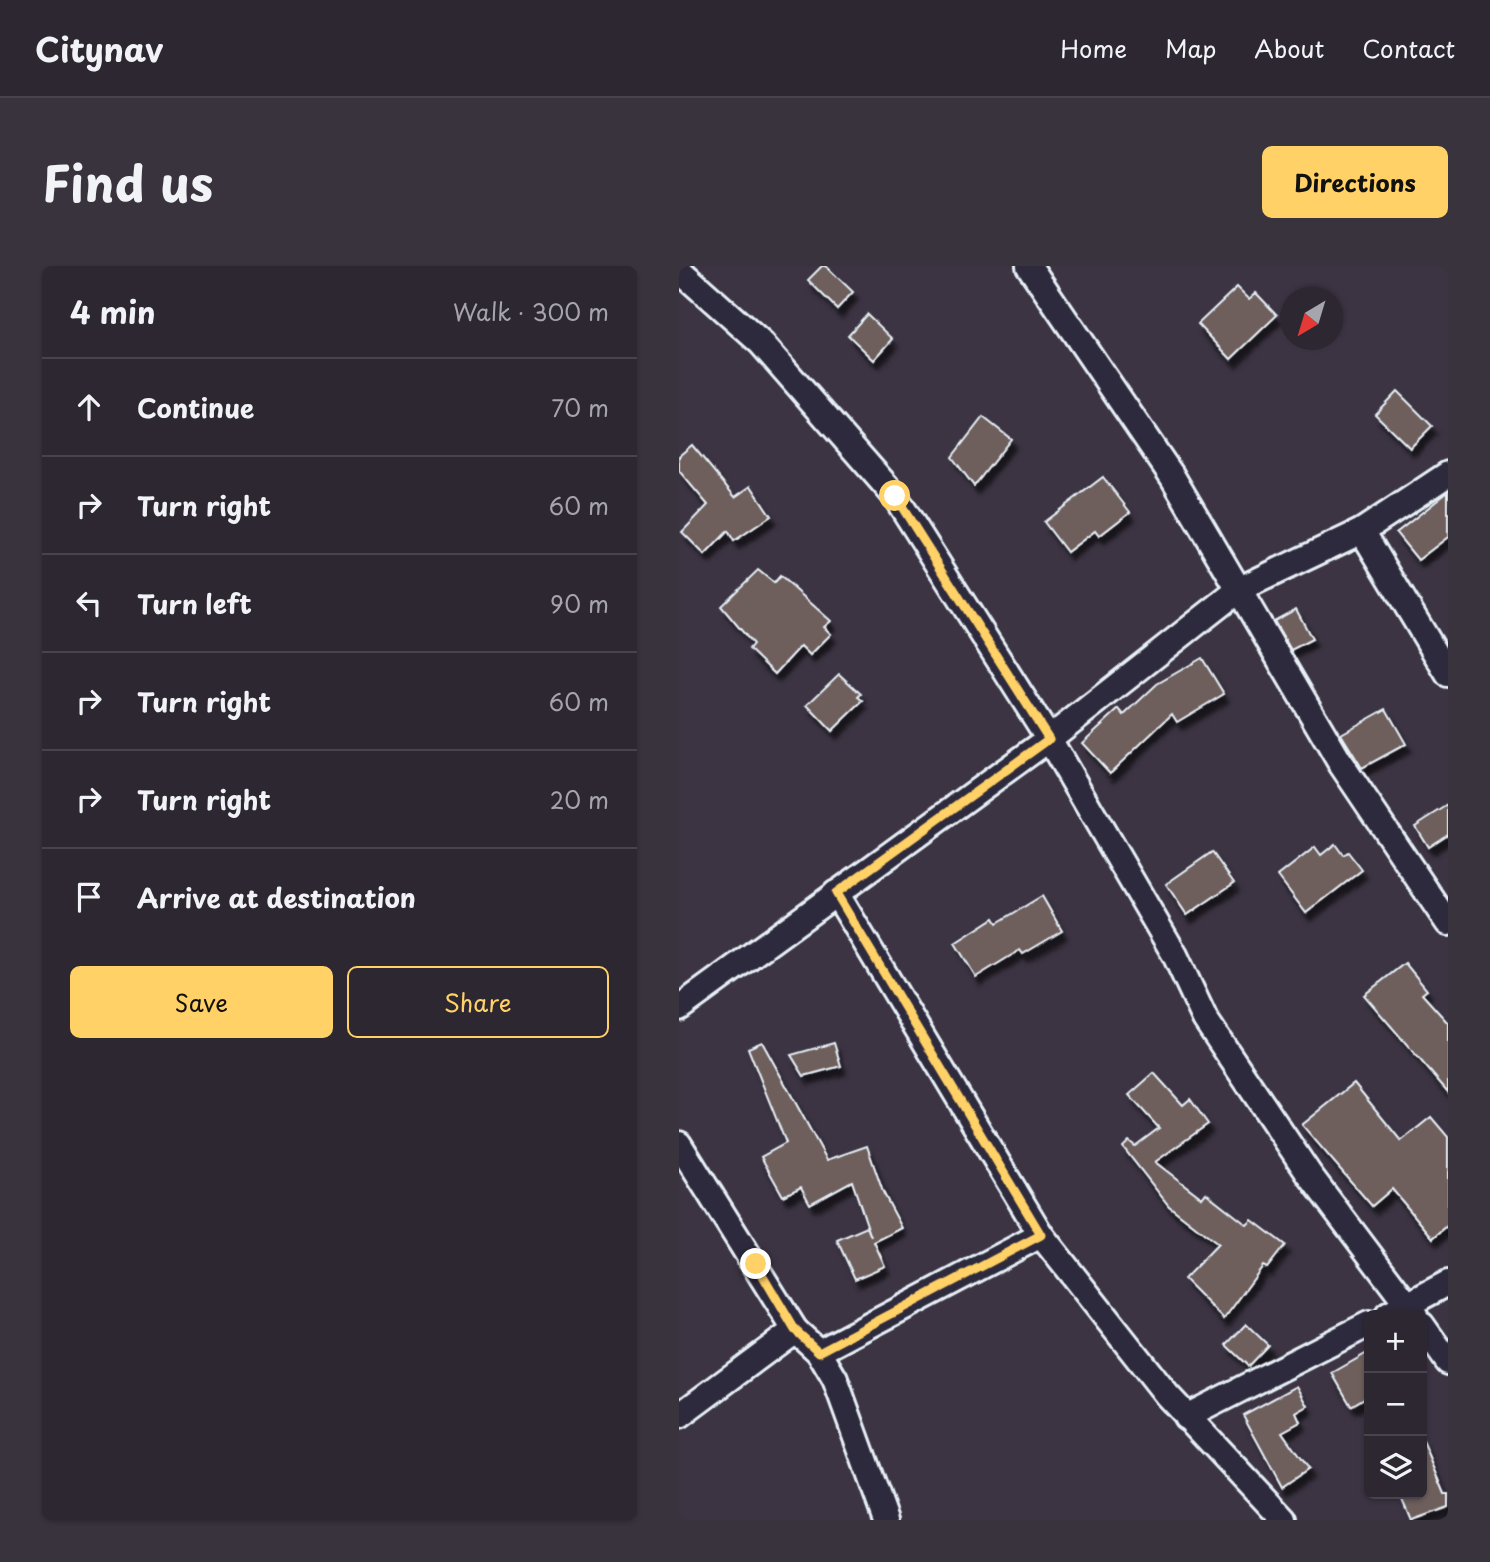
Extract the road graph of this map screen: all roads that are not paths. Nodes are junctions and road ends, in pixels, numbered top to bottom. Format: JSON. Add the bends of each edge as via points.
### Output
{"nodes":[{"id":1,"x":1029,"y":266,"type":"edge"},
{"id":2,"x":679,"y":270,"type":"edge"},
{"id":3,"x":1448,"y":474,"type":"edge"},
{"id":4,"x":1361,"y":531,"type":"junction"},
{"id":5,"x":1240,"y":589,"type":"junction"},
{"id":6,"x":1448,"y":674,"type":"edge"},
{"id":7,"x":1049,"y":739,"type":"junction"},
{"id":8,"x":836,"y":893,"type":"junction"},
{"id":9,"x":1448,"y":923,"type":"edge"},
{"id":10,"x":679,"y":1008,"type":"edge"},
{"id":11,"x":679,"y":1144,"type":"edge"},
{"id":12,"x":1041,"y":1235,"type":"junction"},
{"id":13,"x":1448,"y":1283,"type":"edge"},
{"id":14,"x":1404,"y":1310,"type":"edge"},
{"id":15,"x":1414,"y":1310,"type":"edge"},
{"id":16,"x":1364,"y":1327,"type":"edge"},
{"id":17,"x":795,"y":1330,"type":"junction"},
{"id":18,"x":1427,"y":1337,"type":"edge"},
{"id":19,"x":819,"y":1352,"type":"junction"},
{"id":20,"x":1448,"y":1362,"type":"edge"},
{"id":21,"x":679,"y":1416,"type":"edge"},
{"id":22,"x":1186,"y":1417,"type":"junction"},
{"id":23,"x":886,"y":1520,"type":"edge"},
{"id":24,"x":1284,"y":1520,"type":"edge"}],
"edges":[{"from":1,"to":5,"type":"street","via":[[1129,409]]},
{"from":2,"to":7,"type":"street","via":[[761,343],[895,496]]},
{"from":3,"to":4,"type":"street"},
{"from":4,"to":5,"type":"street"},
{"from":4,"to":6,"type":"street"},
{"from":5,"to":7,"type":"street"},
{"from":5,"to":9,"type":"street","via":[[1341,764]]},
{"from":7,"to":8,"type":"street"},
{"from":7,"to":14,"type":"street","via":[[1175,955],[1205,1019]]},
{"from":8,"to":10,"type":"street"},
{"from":8,"to":12,"type":"street"},
{"from":11,"to":17,"type":"street"},
{"from":12,"to":19,"type":"street"},
{"from":12,"to":22,"type":"street"},
{"from":13,"to":15,"type":"street"},
{"from":16,"to":22,"type":"street"},
{"from":17,"to":19,"type":"street"},
{"from":17,"to":21,"type":"street"},
{"from":18,"to":20,"type":"street"},
{"from":19,"to":23,"type":"street","via":[[835,1379]]},
{"from":22,"to":24,"type":"street"}]}
